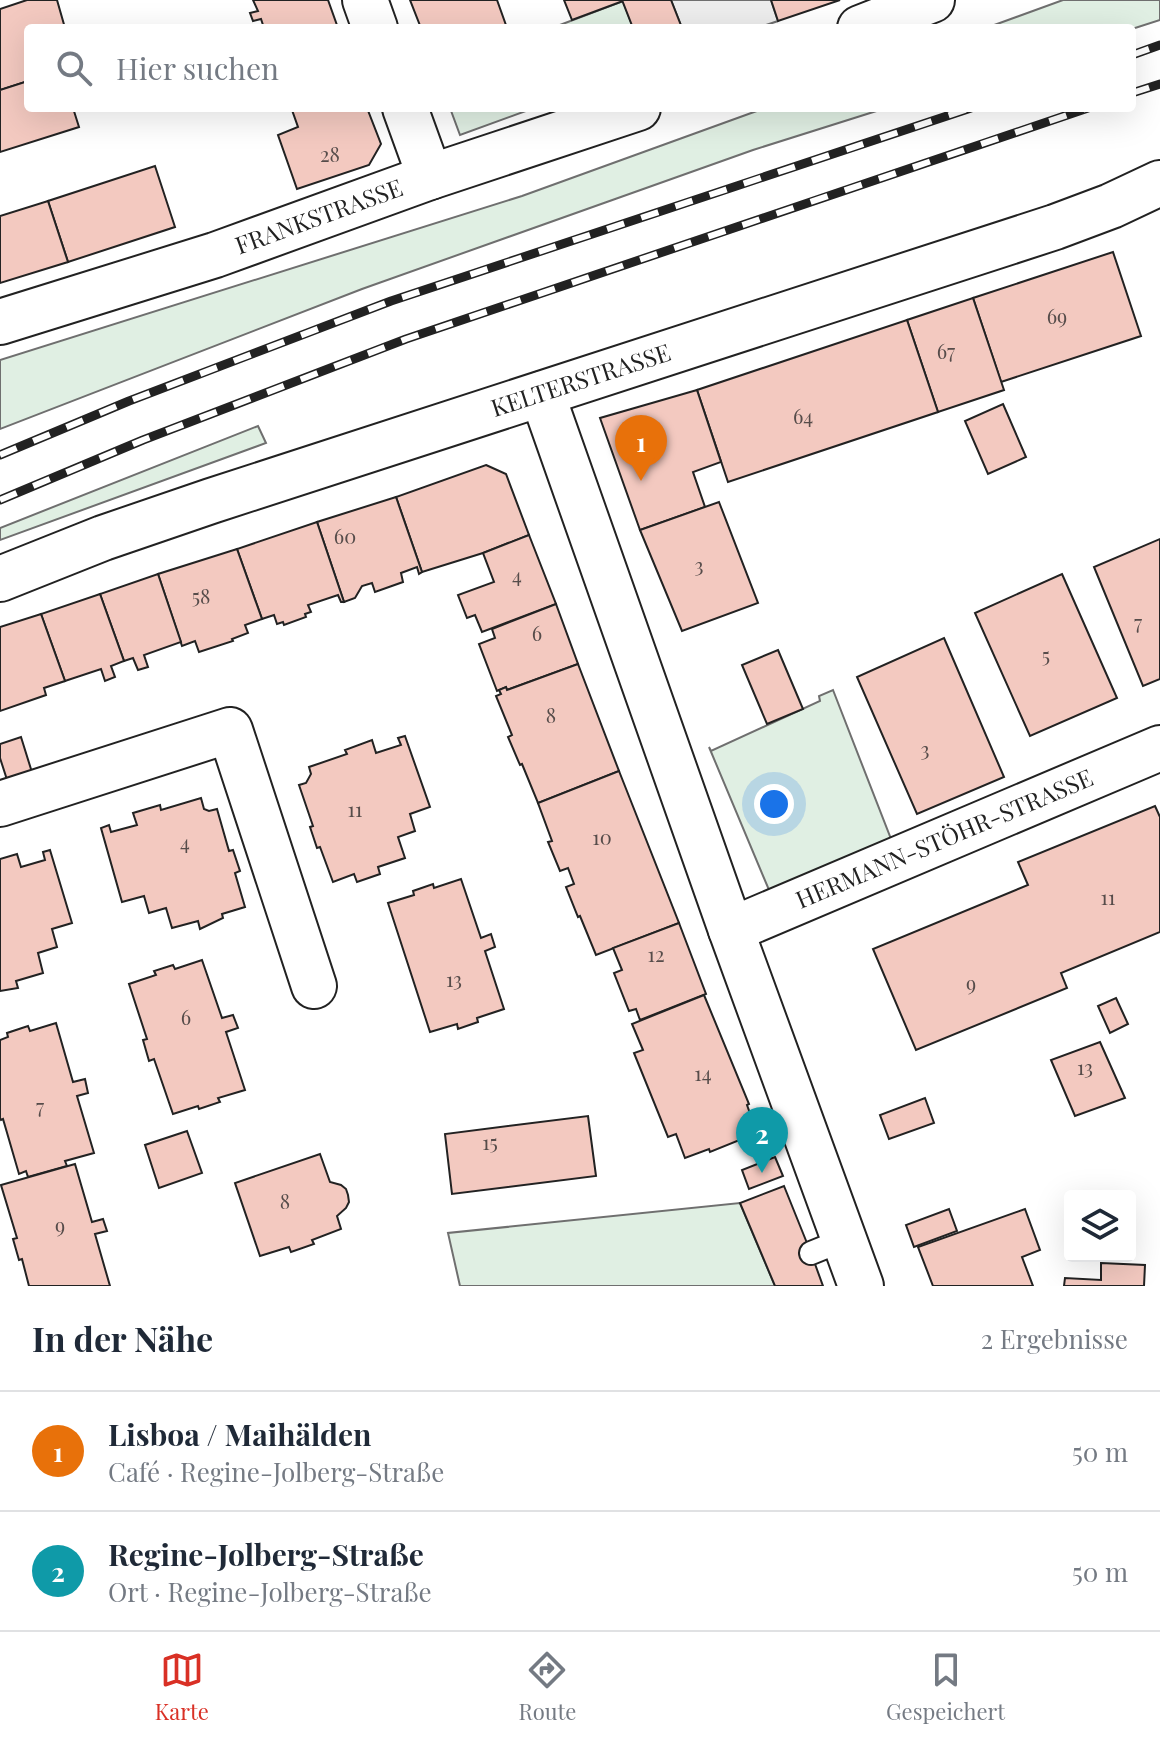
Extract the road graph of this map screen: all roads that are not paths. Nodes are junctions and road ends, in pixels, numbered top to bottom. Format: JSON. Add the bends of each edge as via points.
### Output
{"nodes":[{"id":1,"x":365,"y":0,"type":"edge"},
{"id":2,"x":932,"y":0,"type":"edge"},
{"id":3,"x":374,"y":24,"type":"edge"},
{"id":4,"x":870,"y":24,"type":"edge"},
{"id":5,"x":406,"y":112,"type":"edge"},
{"id":6,"x":626,"y":112,"type":"edge"},
{"id":7,"x":430,"y":177,"type":"junction"},
{"id":8,"x":1160,"y":183,"type":"edge"},
{"id":9,"x":0,"y":322,"type":"edge"},
{"id":10,"x":542,"y":394,"type":"junction"},
{"id":11,"x":0,"y":579,"type":"edge"},
{"id":12,"x":1160,"y":748,"type":"edge"},
{"id":13,"x":0,"y":804,"type":"edge"},
{"id":14,"x":731,"y":930,"type":"junction"},
{"id":15,"x":314,"y":986,"type":"dead end"},
{"id":16,"x":861,"y":1286,"type":"edge"}],
"edges":[{"from":1,"to":3,"type":"street"},
{"from":2,"to":4,"type":"street"},
{"from":5,"to":7,"type":"street"},
{"from":6,"to":7,"type":"street","name":"FRANKSTRASSE"},
{"from":7,"to":9,"type":"street","name":"FRANKSTRASSE","via":[[215,255]]},
{"from":8,"to":10,"type":"street","name":"KELTERSTRASSE","via":[[1055,227]]},
{"from":10,"to":11,"type":"street","name":"KELTERSTRASSE","via":[[103,538]]},
{"from":10,"to":14,"type":"street"},
{"from":12,"to":14,"type":"street","name":"HERMANN-STÖHR-STRASSE"},
{"from":13,"to":15,"type":"street","via":[[230,730]]},
{"from":14,"to":16,"type":"street","via":[[802,1121],[827,1247]]}]}
